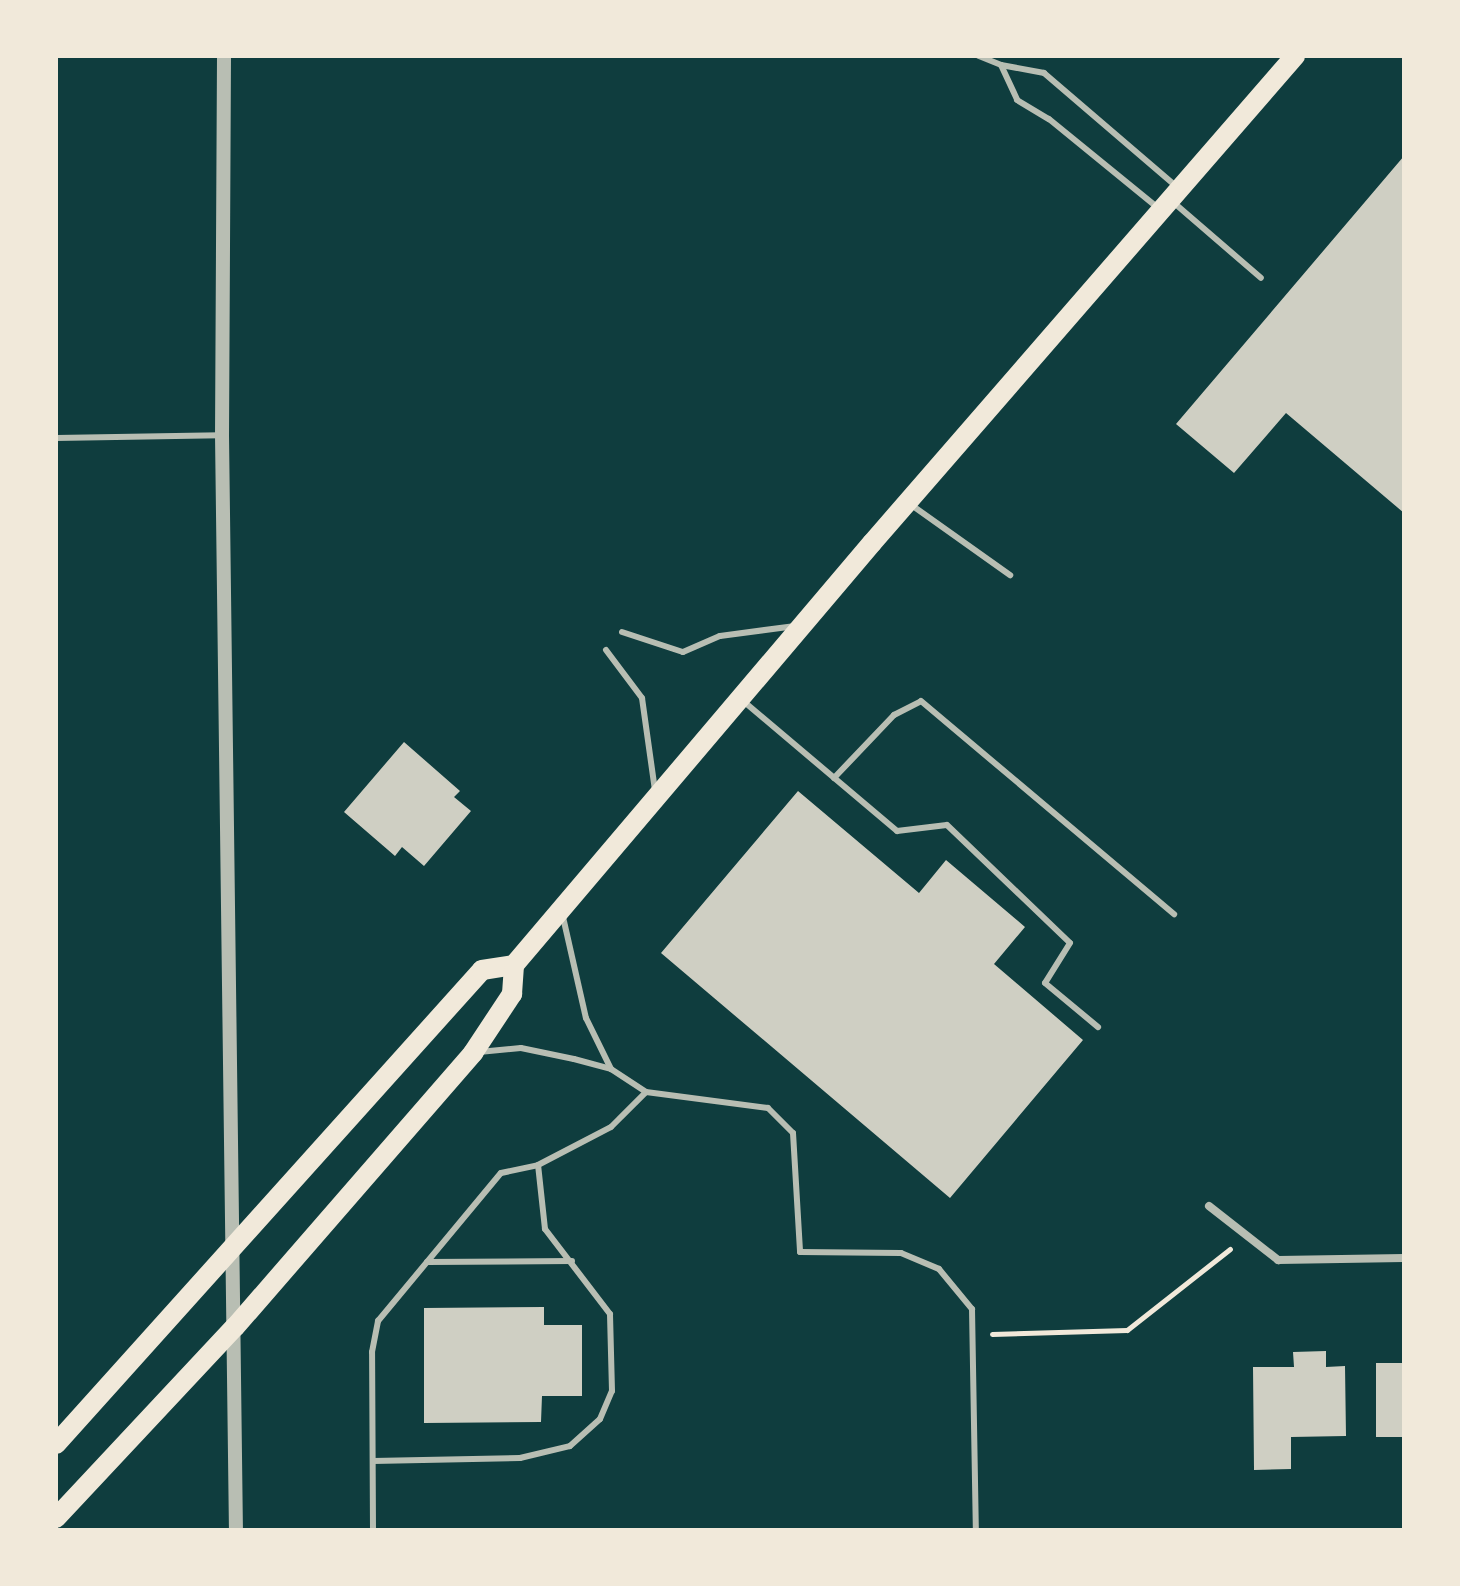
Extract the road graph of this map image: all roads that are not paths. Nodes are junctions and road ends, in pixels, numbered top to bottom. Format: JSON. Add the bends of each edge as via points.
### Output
{"nodes":[{"id":1,"x":224,"y":56,"type":"edge"},
{"id":2,"x":979,"y":56,"type":"edge"},
{"id":3,"x":1295,"y":56,"type":"edge"},
{"id":4,"x":1001,"y":65,"type":"junction"},
{"id":5,"x":1170,"y":200,"type":"junction"},
{"id":6,"x":1261,"y":278,"type":"dead end"},
{"id":7,"x":222,"y":435,"type":"junction"},
{"id":8,"x":56,"y":438,"type":"edge"},
{"id":9,"x":907,"y":502,"type":"junction"},
{"id":10,"x":1010,"y":575,"type":"dead end"},
{"id":11,"x":802,"y":625,"type":"junction"},
{"id":12,"x":622,"y":632,"type":"dead end"},
{"id":13,"x":606,"y":650,"type":"dead end"},
{"id":14,"x":741,"y":698,"type":"junction"},
{"id":15,"x":834,"y":778,"type":"junction"},
{"id":16,"x":656,"y":799,"type":"junction"},
{"id":17,"x":561,"y":910,"type":"junction"},
{"id":18,"x":1174,"y":914,"type":"dead end"},
{"id":19,"x":514,"y":965,"type":"junction"},
{"id":20,"x":1098,"y":1027,"type":"dead end"},
{"id":21,"x":473,"y":1053,"type":"junction"},
{"id":22,"x":611,"y":1069,"type":"junction"},
{"id":23,"x":646,"y":1092,"type":"junction"},
{"id":24,"x":538,"y":1165,"type":"junction"},
{"id":25,"x":1209,"y":1206,"type":"dead end"},
{"id":26,"x":234,"y":1244,"type":"junction"},
{"id":27,"x":1404,"y":1258,"type":"edge"},
{"id":28,"x":572,"y":1261,"type":"junction"},
{"id":29,"x":427,"y":1262,"type":"junction"},
{"id":30,"x":235,"y":1327,"type":"junction"},
{"id":31,"x":56,"y":1444,"type":"edge"},
{"id":32,"x":373,"y":1461,"type":"junction"},
{"id":33,"x":56,"y":1518,"type":"edge"},
{"id":34,"x":236,"y":1530,"type":"edge"},
{"id":35,"x":373,"y":1530,"type":"edge"},
{"id":36,"x":976,"y":1530,"type":"edge"}],
"edges":[{"from":1,"to":7,"type":"street"},
{"from":2,"to":4,"type":"lane"},
{"from":3,"to":5,"type":"main road"},
{"from":4,"to":5,"type":"lane","via":[[1017,100]]},
{"from":4,"to":5,"type":"lane","via":[[1044,73]]},
{"from":5,"to":6,"type":"lane"},
{"from":5,"to":9,"type":"main road"},
{"from":7,"to":8,"type":"lane"},
{"from":7,"to":26,"type":"street"},
{"from":9,"to":10,"type":"lane"},
{"from":9,"to":11,"type":"main road"},
{"from":11,"to":12,"type":"lane","via":[[720,636],[683,652]]},
{"from":11,"to":14,"type":"main road"},
{"from":13,"to":16,"type":"lane","via":[[642,698]]},
{"from":14,"to":15,"type":"lane"},
{"from":14,"to":16,"type":"main road"},
{"from":15,"to":18,"type":"lane","via":[[894,715],[921,701]]},
{"from":15,"to":20,"type":"lane","via":[[897,831],[947,825],[1070,943],[1045,983]]},
{"from":16,"to":17,"type":"main road"},
{"from":17,"to":19,"type":"main road"},
{"from":17,"to":22,"type":"lane","via":[[586,1018]]},
{"from":19,"to":21,"type":"main road","via":[[512,994]]},
{"from":19,"to":26,"type":"main road","via":[[482,970]]},
{"from":21,"to":22,"type":"lane","via":[[521,1048]]},
{"from":21,"to":30,"type":"main road"},
{"from":22,"to":23,"type":"lane"},
{"from":23,"to":24,"type":"lane","via":[[611,1127]]},
{"from":23,"to":36,"type":"lane","via":[[768,1108],[793,1133],[800,1252],[901,1253],[939,1269],[972,1309]]},
{"from":24,"to":28,"type":"lane","via":[[545,1229]]},
{"from":24,"to":29,"type":"lane","via":[[501,1173]]},
{"from":25,"to":27,"type":"street","via":[[1278,1260]]},
{"from":26,"to":30,"type":"street"},
{"from":26,"to":31,"type":"main road"},
{"from":28,"to":29,"type":"lane"},
{"from":28,"to":32,"type":"lane","via":[[610,1314],[612,1391],[600,1419],[570,1446],[520,1458]]},
{"from":29,"to":32,"type":"lane","via":[[378,1321],[372,1352]]},
{"from":30,"to":33,"type":"main road"},
{"from":30,"to":34,"type":"street"},
{"from":32,"to":35,"type":"lane"}]}
